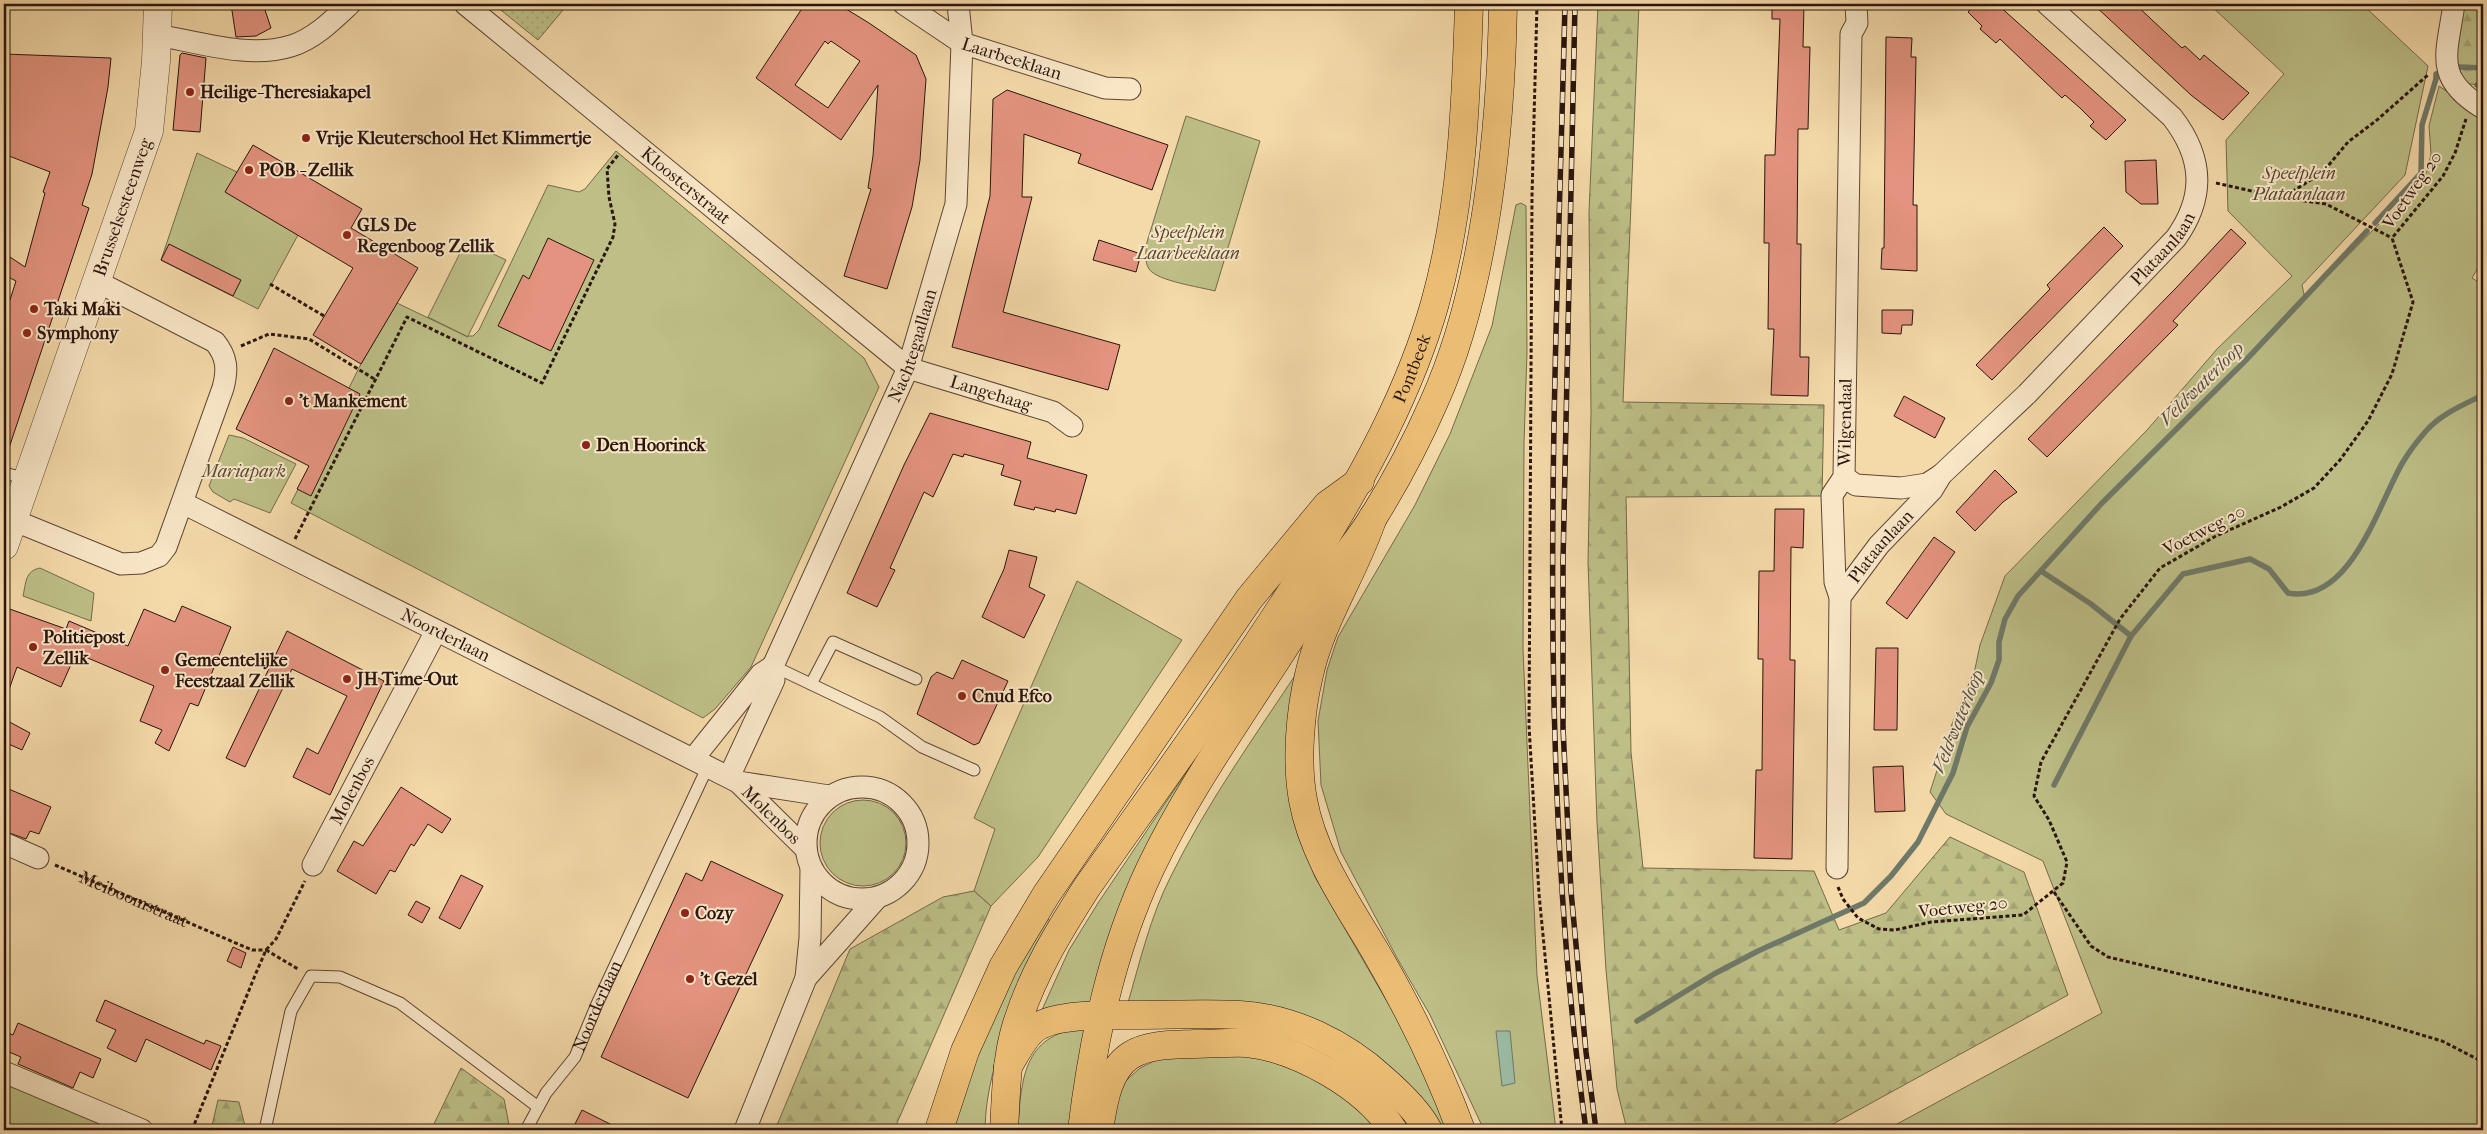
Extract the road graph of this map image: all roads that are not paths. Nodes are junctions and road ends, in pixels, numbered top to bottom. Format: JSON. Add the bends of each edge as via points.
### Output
{"nodes":[{"id":1,"x":158,"y":4,"type":"edge"},
{"id":2,"x":350,"y":4,"type":"edge"},
{"id":3,"x":466,"y":4,"type":"edge"},
{"id":4,"x":904,"y":4,"type":"edge"},
{"id":5,"x":958,"y":4,"type":"edge"},
{"id":6,"x":1469,"y":4,"type":"edge"},
{"id":7,"x":1503,"y":4,"type":"edge"},
{"id":8,"x":1842,"y":4,"type":"edge"},
{"id":9,"x":1856,"y":4,"type":"edge"},
{"id":10,"x":2047,"y":4,"type":"edge"},
{"id":11,"x":2454,"y":4,"type":"edge"},
{"id":12,"x":1851,"y":34,"type":"junction"},
{"id":13,"x":157,"y":35,"type":"junction"},
{"id":14,"x":962,"y":43,"type":"junction"},
{"id":15,"x":1130,"y":89,"type":"dead end"},
{"id":16,"x":2480,"y":105,"type":"edge"},
{"id":17,"x":98,"y":282,"type":"junction"},
{"id":18,"x":908,"y":368,"type":"junction"},
{"id":19,"x":1072,"y":426,"type":"dead end"},
{"id":20,"x":1942,"y":475,"type":"junction"},
{"id":21,"x":16,"y":476,"type":"edge"},
{"id":22,"x":1844,"y":477,"type":"junction"},
{"id":23,"x":1360,"y":481,"type":"junction"},
{"id":24,"x":183,"y":503,"type":"junction"},
{"id":25,"x":1373,"y":518,"type":"junction"},
{"id":26,"x":13,"y":520,"type":"junction"},
{"id":27,"x":4,"y":546,"type":"edge"},
{"id":28,"x":1840,"y":597,"type":"junction"},
{"id":29,"x":436,"y":631,"type":"junction"},
{"id":30,"x":773,"y":666,"type":"junction"},
{"id":31,"x":916,"y":679,"type":"dead end"},
{"id":32,"x":811,"y":684,"type":"junction"},
{"id":33,"x":700,"y":762,"type":"junction"},
{"id":34,"x":974,"y":770,"type":"dead end"},
{"id":35,"x":733,"y":779,"type":"junction"},
{"id":36,"x":830,"y":796,"type":"junction"},
{"id":37,"x":4,"y":843,"type":"edge"},
{"id":38,"x":38,"y":858,"type":"road end"},
{"id":39,"x":809,"y":858,"type":"junction"},
{"id":40,"x":313,"y":865,"type":"road end"},
{"id":41,"x":1837,"y":868,"type":"dead end"},
{"id":42,"x":877,"y":898,"type":"junction"},
{"id":43,"x":806,"y":978,"type":"junction"},
{"id":44,"x":1101,"y":1015,"type":"junction"},
{"id":45,"x":1008,"y":1066,"type":"junction"},
{"id":46,"x":4,"y":1072,"type":"edge"},
{"id":47,"x":538,"y":1107,"type":"junction"},
{"id":48,"x":142,"y":1130,"type":"edge"},
{"id":49,"x":265,"y":1130,"type":"edge"},
{"id":50,"x":526,"y":1130,"type":"edge"},
{"id":51,"x":745,"y":1130,"type":"edge"},
{"id":52,"x":939,"y":1130,"type":"edge"},
{"id":53,"x":1004,"y":1130,"type":"edge"},
{"id":54,"x":1082,"y":1130,"type":"edge"},
{"id":55,"x":1099,"y":1130,"type":"edge"},
{"id":56,"x":1393,"y":1130,"type":"edge"},
{"id":57,"x":1428,"y":1130,"type":"edge"},
{"id":58,"x":1461,"y":1130,"type":"edge"}],
"edges":[{"from":1,"to":13,"type":"street","name":"Brusselsesteenweg"},
{"from":2,"to":13,"type":"street","via":[[328,25],[290,46],[236,49]]},
{"from":3,"to":18,"type":"street","name":"Kloosterstraat"},
{"from":4,"to":14,"type":"street","name":"Laarbeeklaan"},
{"from":5,"to":14,"type":"street","name":"Nachtegaallaan"},
{"from":6,"to":23,"type":"highway","name":"Pontbeek","via":[[1461,158],[1435,302],[1415,363]]},
{"from":7,"to":25,"type":"highway","via":[[1502,59],[1482,242],[1458,334],[1436,398],[1410,453]]},
{"from":8,"to":12,"type":"street","name":"Wilgendaal","via":[[1842,24]]},
{"from":9,"to":12,"type":"street","name":"Wilgendaal","via":[[1857,23]]},
{"from":10,"to":20,"type":"street","name":"Plataanlaan","via":[[2172,117],[2185,133],[2192,148],[2197,179],[2194,206],[2176,238],[2027,394]]},
{"from":11,"to":16,"type":"street","via":[[2448,72],[2459,91]]},
{"from":12,"to":22,"type":"street","name":"Wilgendaal"},
{"from":13,"to":17,"type":"street","name":"Brusselsesteenweg","via":[[148,131]]},
{"from":14,"to":15,"type":"street","name":"Laarbeeklaan","via":[[1105,88]]},
{"from":14,"to":18,"type":"street","name":"Nachtegaallaan","via":[[956,204]]},
{"from":17,"to":21,"type":"street","name":"Brusselsesteenweg"},
{"from":17,"to":24,"type":"street","via":[[215,342],[223,353],[227,372],[225,380]]},
{"from":18,"to":19,"type":"street","name":"Langehaag","via":[[1053,412]]},
{"from":18,"to":30,"type":"street","name":"Nachtegaallaan"},
{"from":20,"to":22,"type":"street","name":"Plataanlaan","via":[[1927,484],[1902,488],[1856,485]]},
{"from":20,"to":28,"type":"street","name":"Plataanlaan","via":[[1932,490],[1879,545]]},
{"from":21,"to":26,"type":"street","name":"Brusselsesteenweg"},
{"from":22,"to":28,"type":"street","name":"Wilgendaal","via":[[1832,495],[1835,582]]},
{"from":23,"to":45,"type":"highway","name":"Pontbeek","via":[[1287,600],[1058,933],[1033,981],[1016,1028]]},
{"from":23,"to":52,"type":"highway","via":[[1327,505],[1249,599],[1046,895],[1003,967],[965,1051]]},
{"from":24,"to":26,"type":"street","via":[[166,547],[159,556],[141,563],[121,564]]},
{"from":24,"to":29,"type":"street","name":"Noorderlaan"},
{"from":25,"to":44,"type":"highway","via":[[1225,739],[1175,820],[1129,919]]},
{"from":25,"to":58,"type":"highway","via":[[1317,647],[1309,674],[1300,746],[1303,800],[1321,858],[1420,1035]]},
{"from":26,"to":27,"type":"street","name":"Brusselsesteenweg"},
{"from":28,"to":41,"type":"street","name":"Wilgendaal"},
{"from":29,"to":33,"type":"street","name":"Noorderlaan"},
{"from":29,"to":40,"type":"street","name":"Molenbos"},
{"from":30,"to":32,"type":"lane"},
{"from":30,"to":33,"type":"street","name":"Nachtegaallaan","via":[[762,674]]},
{"from":30,"to":35,"type":"street","name":"Nachtegaallaan","via":[[774,680]]},
{"from":31,"to":32,"type":"lane","via":[[833,642]]},
{"from":32,"to":34,"type":"lane","via":[[880,717],[922,747]]},
{"from":33,"to":35,"type":"street","name":"Noorderlaan"},
{"from":33,"to":47,"type":"lane","name":"Noorderlaan","via":[[575,1057],[554,1081]]},
{"from":35,"to":36,"type":"street","name":"Molenbos"},
{"from":35,"to":39,"type":"street","name":"Molenbos"},
{"from":36,"to":39,"type":"street","name":"Molenbos","via":[[815,811],[807,829]]},
{"from":36,"to":42,"type":"street","name":"Molenbos","via":[[847,788],[867,786],[887,791],[909,810],[918,828],[920,848],[909,876],[895,890]]},
{"from":37,"to":38,"type":"street"},
{"from":39,"to":42,"type":"street","name":"Molenbos","via":[[823,884],[842,896],[861,900]]},
{"from":39,"to":43,"type":"street","name":"Molenbos","via":[[810,938]]},
{"from":42,"to":43,"type":"street","name":"Molenbos"},
{"from":43,"to":51,"type":"street","name":"Molenbos"},
{"from":44,"to":45,"type":"highway","via":[[1051,1021],[1037,1027]]},
{"from":44,"to":54,"type":"highway","via":[[1089,1072]]},
{"from":44,"to":57,"type":"highway","via":[[1242,1015],[1282,1022],[1328,1040],[1365,1062],[1399,1093]]},
{"from":45,"to":53,"type":"highway","name":"Pontbeek"},
{"from":46,"to":48,"type":"street"},
{"from":47,"to":49,"type":"lane","via":[[400,1003],[340,977],[311,976],[291,1011]]},
{"from":47,"to":50,"type":"lane","name":"Noorderlaan"},
{"from":55,"to":56,"type":"highway","via":[[1115,1072],[1130,1056],[1152,1047],[1247,1043],[1299,1057],[1343,1080],[1386,1119]]}]}
